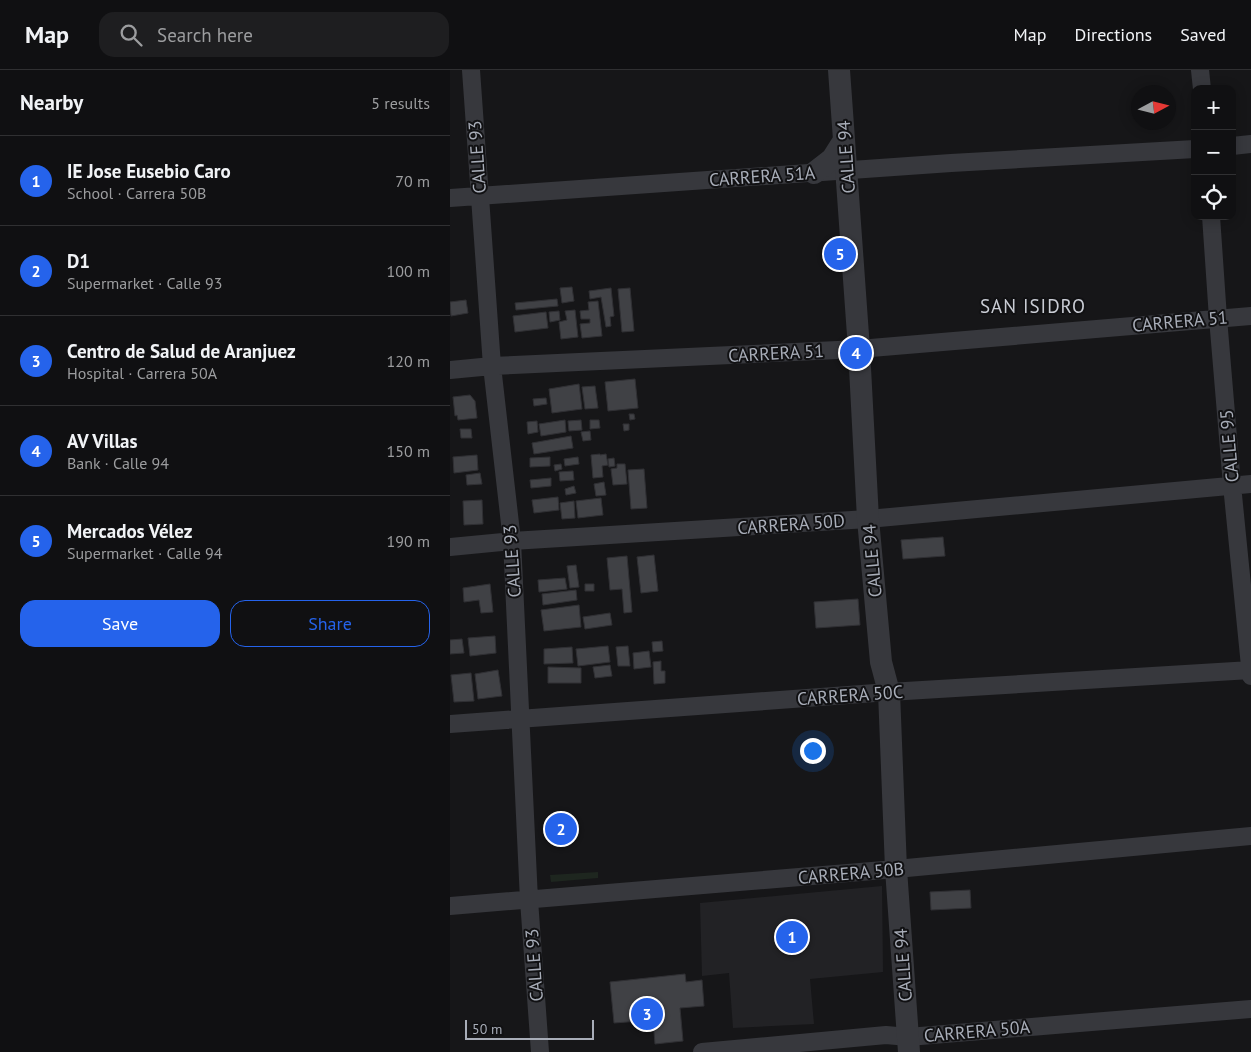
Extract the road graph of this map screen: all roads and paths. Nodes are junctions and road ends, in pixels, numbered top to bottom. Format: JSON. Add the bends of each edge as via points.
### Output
{"nodes":[{"id":1,"x":471,"y":70,"type":"edge"},
{"id":2,"x":839,"y":70,"type":"edge"},
{"id":3,"x":1200,"y":70,"type":"edge"},
{"id":4,"x":1202,"y":85,"type":"edge"},
{"id":5,"x":844,"y":140,"type":"junction"},
{"id":6,"x":1251,"y":144,"type":"edge"},
{"id":7,"x":1236,"y":146,"type":"edge"},
{"id":8,"x":1191,"y":149,"type":"edge"},
{"id":9,"x":846,"y":170,"type":"junction"},
{"id":10,"x":814,"y":173,"type":"junction"},
{"id":11,"x":480,"y":195,"type":"junction"},
{"id":12,"x":450,"y":198,"type":"edge"},
{"id":13,"x":1211,"y":220,"type":"edge"},
{"id":14,"x":1251,"y":316,"type":"edge"},
{"id":15,"x":1218,"y":318,"type":"junction"},
{"id":16,"x":860,"y":349,"type":"junction"},
{"id":17,"x":492,"y":366,"type":"junction"},
{"id":18,"x":450,"y":370,"type":"edge"},
{"id":19,"x":1251,"y":484,"type":"edge"},
{"id":20,"x":1232,"y":486,"type":"junction"},
{"id":21,"x":1243,"y":508,"type":"edge"},
{"id":22,"x":868,"y":519,"type":"junction"},
{"id":23,"x":512,"y":541,"type":"junction"},
{"id":24,"x":450,"y":547,"type":"edge"},
{"id":25,"x":1251,"y":670,"type":"edge"},
{"id":26,"x":1251,"y":676,"type":"edge"},
{"id":27,"x":889,"y":692,"type":"junction"},
{"id":28,"x":521,"y":719,"type":"junction"},
{"id":29,"x":450,"y":724,"type":"edge"},
{"id":30,"x":1251,"y":836,"type":"edge"},
{"id":31,"x":896,"y":869,"type":"junction"},
{"id":32,"x":530,"y":900,"type":"junction"},
{"id":33,"x":450,"y":906,"type":"edge"},
{"id":34,"x":1251,"y":1008,"type":"edge"},
{"id":35,"x":909,"y":1044,"type":"edge"},
{"id":36,"x":540,"y":1052,"type":"edge"},
{"id":37,"x":702,"y":1052,"type":"edge"}],
"edges":[{"from":1,"to":11,"type":"street","name":"CALLE 93"},
{"from":2,"to":5,"type":"street","name":"CALLE 94"},
{"from":3,"to":4,"type":"street"},
{"from":5,"to":9,"type":"street","name":"CALLE 94"},
{"from":5,"to":10,"type":"street","via":[[832,160]]},
{"from":6,"to":7,"type":"street"},
{"from":8,"to":9,"type":"street","name":"CARRERA 51A"},
{"from":9,"to":10,"type":"street","name":"CARRERA 51A"},
{"from":9,"to":16,"type":"street","name":"CALLE 94"},
{"from":10,"to":11,"type":"street","name":"CARRERA 51A"},
{"from":11,"to":12,"type":"street","name":"CARRERA 51A"},
{"from":11,"to":17,"type":"street","name":"CALLE 93"},
{"from":13,"to":15,"type":"street","name":"CALLE 95"},
{"from":14,"to":15,"type":"street","name":"CARRERA 51"},
{"from":15,"to":16,"type":"street","name":"CARRERA 51"},
{"from":15,"to":20,"type":"street","name":"CALLE 95"},
{"from":16,"to":17,"type":"street","name":"CARRERA 51"},
{"from":16,"to":22,"type":"street","name":"CALLE 94"},
{"from":17,"to":18,"type":"street","name":"CARRERA 51"},
{"from":17,"to":23,"type":"street","name":"CALLE 93"},
{"from":19,"to":20,"type":"street","name":"CARRERA 50D"},
{"from":20,"to":21,"type":"street","name":"CALLE 95"},
{"from":20,"to":22,"type":"street","name":"CARRERA 50D"},
{"from":21,"to":25,"type":"street","name":"CALLE 95"},
{"from":22,"to":23,"type":"street","name":"CARRERA 50D"},
{"from":22,"to":27,"type":"street","name":"CALLE 94","via":[[881,662]]},
{"from":23,"to":24,"type":"street","name":"CARRERA 50D"},
{"from":23,"to":28,"type":"street","name":"CALLE 93"},
{"from":25,"to":26,"type":"street","name":"CALLE 95"},
{"from":25,"to":27,"type":"street","name":"CARRERA 50C"},
{"from":27,"to":28,"type":"street","name":"CARRERA 50C"},
{"from":27,"to":31,"type":"street","name":"CALLE 94"},
{"from":28,"to":29,"type":"street","name":"CARRERA 50C"},
{"from":28,"to":32,"type":"street","name":"CALLE 93"},
{"from":30,"to":31,"type":"street","name":"CARRERA 50B"},
{"from":31,"to":32,"type":"street","name":"CARRERA 50B"},
{"from":31,"to":35,"type":"street","name":"CALLE 94"},
{"from":32,"to":33,"type":"street","name":"CARRERA 50B"},
{"from":32,"to":36,"type":"street","name":"CALLE 93"},
{"from":34,"to":35,"type":"street","name":"CARRERA 50A"},
{"from":35,"to":37,"type":"street","name":"CARRERA 50A","via":[[886,1035]]}]}
